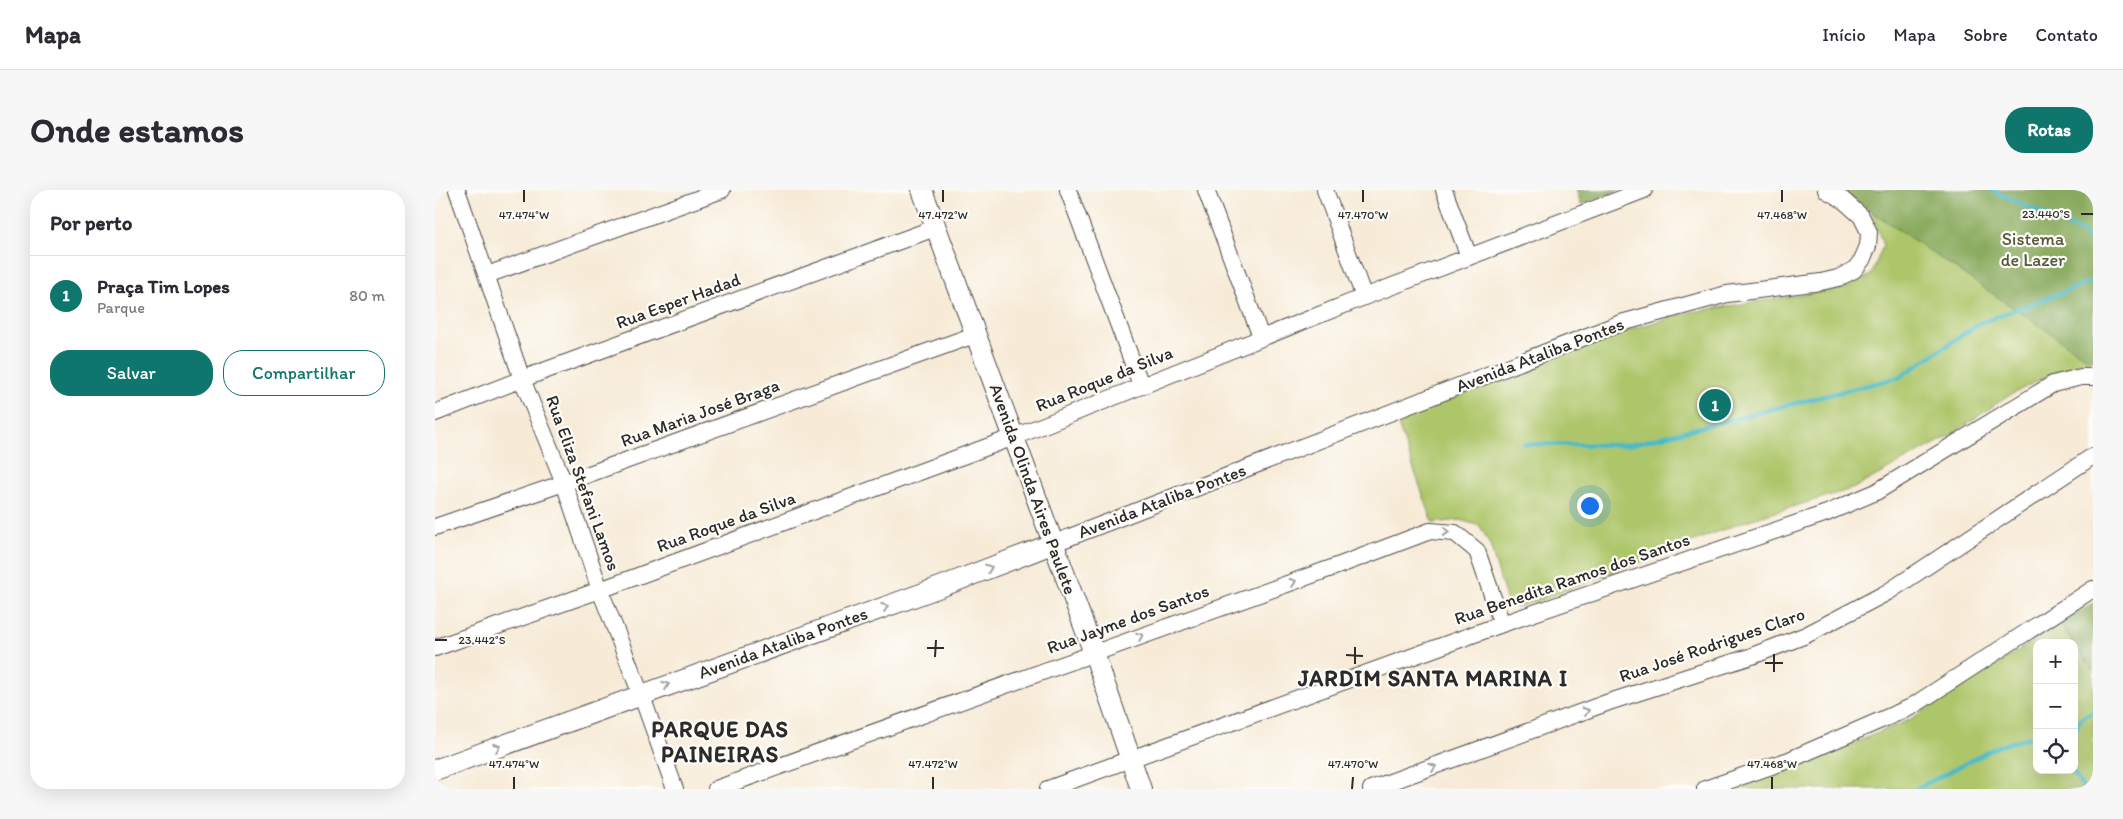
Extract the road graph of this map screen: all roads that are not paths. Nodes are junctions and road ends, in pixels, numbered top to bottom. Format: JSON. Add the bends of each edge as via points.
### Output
{"nodes":[{"id":1,"x":457,"y":190,"type":"edge"},
{"id":2,"x":722,"y":190,"type":"edge"},
{"id":3,"x":922,"y":190,"type":"edge"},
{"id":4,"x":1068,"y":190,"type":"edge"},
{"id":5,"x":1207,"y":190,"type":"edge"},
{"id":6,"x":1325,"y":190,"type":"edge"},
{"id":7,"x":1444,"y":190,"type":"edge"},
{"id":8,"x":1644,"y":190,"type":"edge"},
{"id":9,"x":1826,"y":190,"type":"edge"},
{"id":10,"x":935,"y":228,"type":"junction"},
{"id":11,"x":1469,"y":257,"type":"junction"},
{"id":12,"x":487,"y":275,"type":"junction"},
{"id":13,"x":1364,"y":297,"type":"junction"},
{"id":14,"x":977,"y":334,"type":"junction"},
{"id":15,"x":1261,"y":337,"type":"junction"},
{"id":16,"x":2093,"y":377,"type":"edge"},
{"id":17,"x":523,"y":379,"type":"junction"},
{"id":18,"x":1141,"y":385,"type":"junction"},
{"id":19,"x":435,"y":413,"type":"edge"},
{"id":20,"x":1014,"y":437,"type":"junction"},
{"id":21,"x":2093,"y":456,"type":"edge"},
{"id":22,"x":564,"y":483,"type":"junction"},
{"id":23,"x":435,"y":526,"type":"edge"},
{"id":24,"x":1052,"y":544,"type":"junction"},
{"id":25,"x":2093,"y":589,"type":"edge"},
{"id":26,"x":600,"y":590,"type":"junction"},
{"id":27,"x":1502,"y":624,"type":"junction"},
{"id":28,"x":435,"y":648,"type":"edge"},
{"id":29,"x":1094,"y":653,"type":"junction"},
{"id":30,"x":641,"y":695,"type":"junction"},
{"id":31,"x":1130,"y":760,"type":"junction"},
{"id":32,"x":435,"y":770,"type":"edge"},
{"id":33,"x":675,"y":789,"type":"edge"},
{"id":34,"x":716,"y":789,"type":"edge"},
{"id":35,"x":1049,"y":789,"type":"edge"},
{"id":36,"x":1141,"y":789,"type":"edge"},
{"id":37,"x":1371,"y":789,"type":"edge"},
{"id":38,"x":1705,"y":789,"type":"edge"}],
"edges":[{"from":1,"to":12,"type":"street","name":"Rua Eliza Stefani Lamos"},
{"from":2,"to":12,"type":"street"},
{"from":3,"to":10,"type":"street","name":"Avenida Olinda Aires Paulete"},
{"from":4,"to":18,"type":"street"},
{"from":5,"to":15,"type":"street"},
{"from":6,"to":13,"type":"street"},
{"from":7,"to":11,"type":"street"},
{"from":8,"to":11,"type":"street","name":"Rua Roque da Silva"},
{"from":9,"to":24,"type":"street","name":"Avenida Ataliba Pontes","via":[[1861,216],[1869,232],[1863,260],[1854,270],[1839,278],[1727,294],[1621,323]]},
{"from":10,"to":14,"type":"street","name":"Avenida Olinda Aires Paulete"},
{"from":10,"to":17,"type":"street","name":"Rua Esper Hadad"},
{"from":11,"to":13,"type":"street","name":"Rua Roque da Silva"},
{"from":12,"to":17,"type":"street","name":"Rua Eliza Stefani Lamos"},
{"from":13,"to":15,"type":"street","name":"Rua Roque da Silva"},
{"from":14,"to":20,"type":"street","name":"Avenida Olinda Aires Paulete"},
{"from":14,"to":22,"type":"street","name":"Rua Maria José Braga"},
{"from":15,"to":18,"type":"street","name":"Rua Roque da Silva"},
{"from":16,"to":27,"type":"street","name":"Rua Benedita Ramos dos Santos","via":[[2053,384],[1876,492],[1827,513]]},
{"from":17,"to":19,"type":"street","name":"Rua Esper Hadad"},
{"from":17,"to":22,"type":"street","name":"Rua Eliza Stefani Lamos"},
{"from":18,"to":20,"type":"street","name":"Rua Roque da Silva"},
{"from":20,"to":24,"type":"street","name":"Avenida Olinda Aires Paulete"},
{"from":20,"to":26,"type":"street","name":"Rua Roque da Silva"},
{"from":37,"to":21,"type":"street","name":"Rua José Rodrigues Claro","one_way":true,"via":[[1609,702],[1807,635],[1887,592]]},
{"from":22,"to":23,"type":"street","name":"Rua Maria José Braga"},
{"from":22,"to":26,"type":"street","name":"Rua Eliza Stefani Lamos"},
{"from":24,"to":29,"type":"street","name":"Avenida Olinda Aires Paulete"},
{"from":30,"to":24,"type":"street","name":"Avenida Ataliba Pontes","one_way":true},
{"from":25,"to":38,"type":"street","via":[[1911,707],[1789,760]]},
{"from":26,"to":28,"type":"street","name":"Rua Roque da Silva"},
{"from":26,"to":30,"type":"street","name":"Rua Eliza Stefani Lamos"},
{"from":29,"to":27,"type":"street","name":"Rua Jayme dos Santos","one_way":true,"via":[[1430,531],[1455,533],[1477,551]]},
{"from":27,"to":31,"type":"street","name":"Rua Benedita Ramos dos Santos"},
{"from":29,"to":31,"type":"street","name":"Avenida Olinda Aires Paulete"},
{"from":29,"to":34,"type":"street","name":"Rua Jayme dos Santos"},
{"from":32,"to":30,"type":"street","name":"Avenida Ataliba Pontes","one_way":true},
{"from":30,"to":33,"type":"street","name":"Rua Eliza Stefani Lamos"},
{"from":31,"to":35,"type":"street","name":"Rua Benedita Ramos dos Santos"},
{"from":31,"to":36,"type":"street","name":"Avenida Olinda Aires Paulete"}]}
